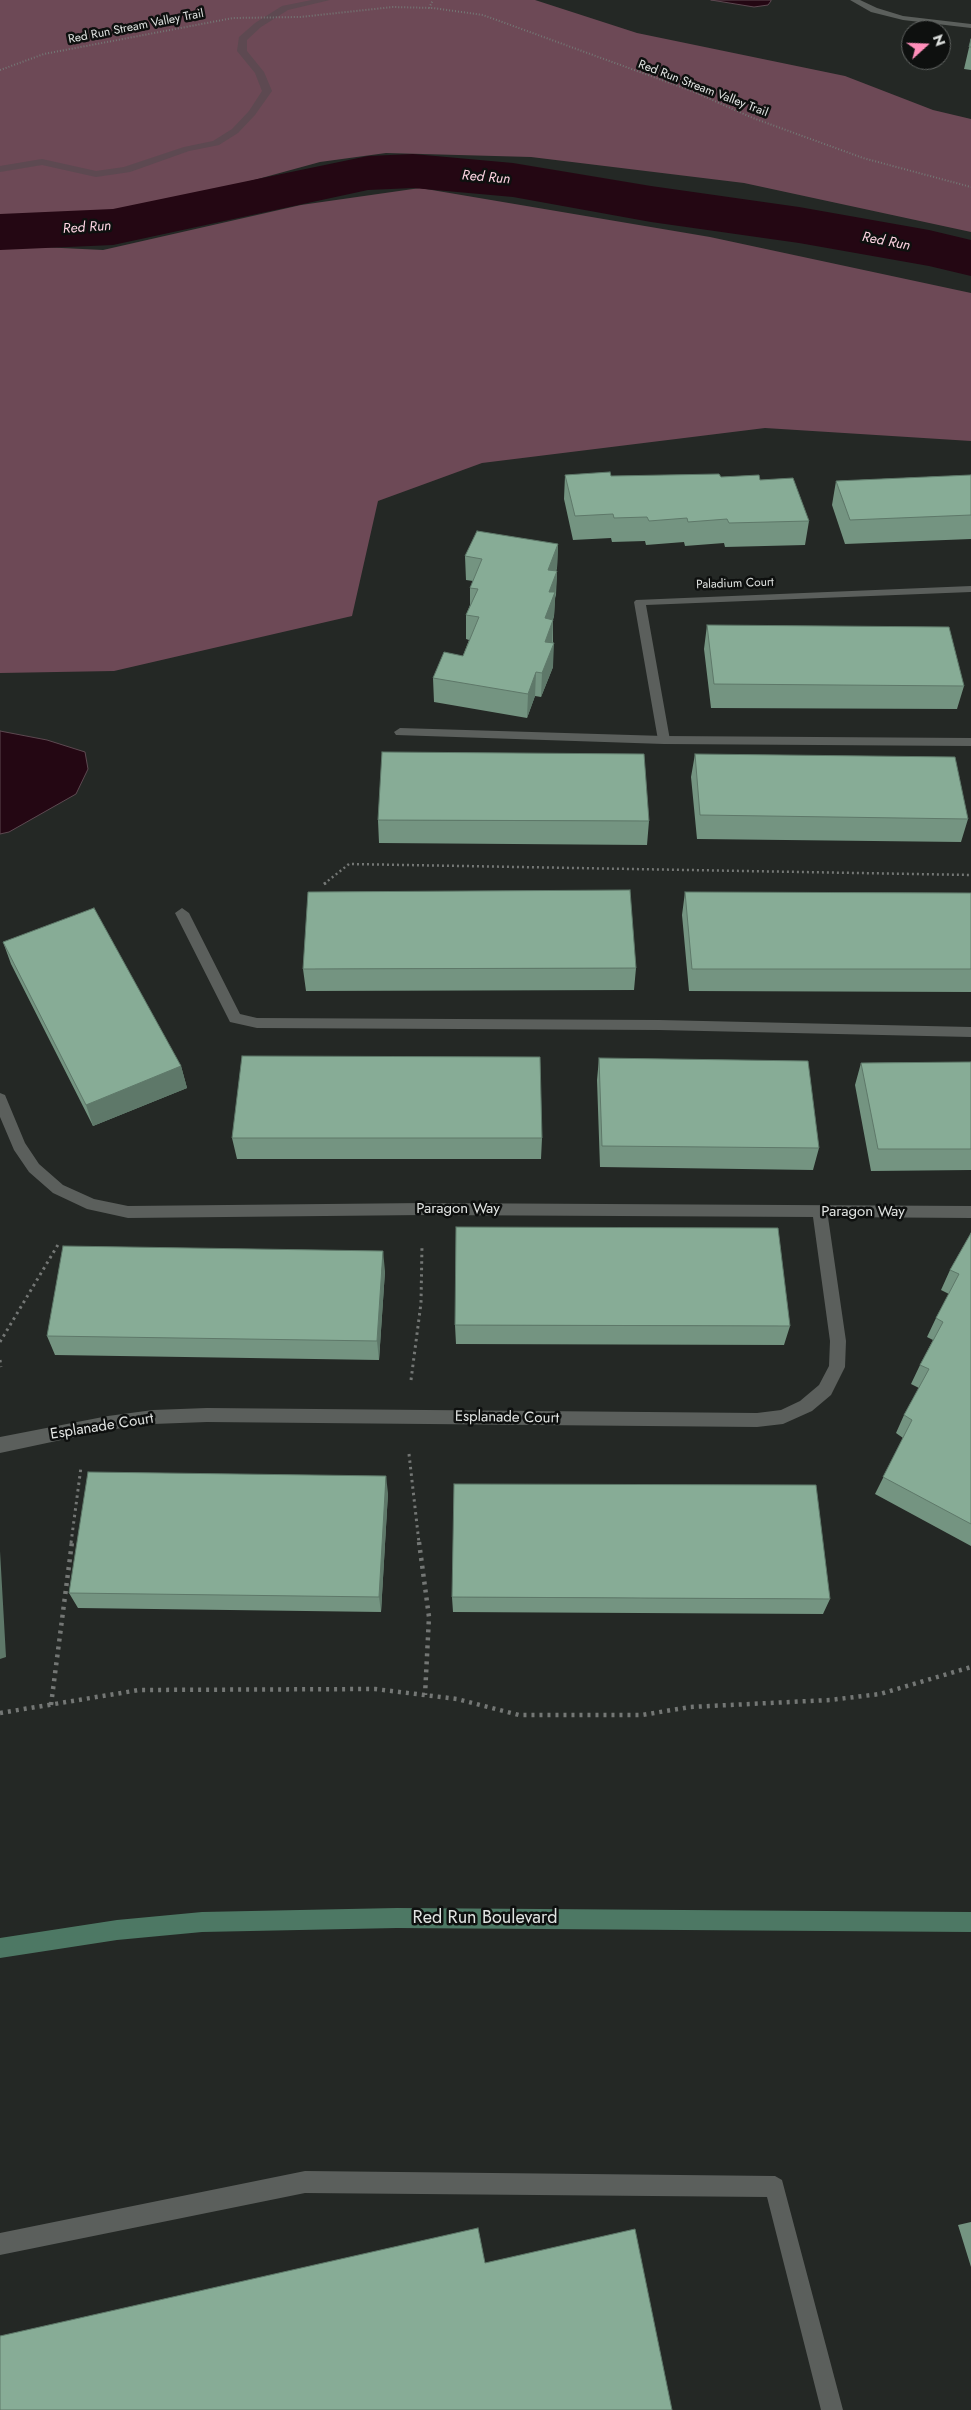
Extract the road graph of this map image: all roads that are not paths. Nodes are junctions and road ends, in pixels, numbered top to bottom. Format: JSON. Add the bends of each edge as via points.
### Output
{"nodes":[{"id":1,"x":854,"y":0,"type":"edge"},
{"id":2,"x":971,"y":26,"type":"edge"},
{"id":3,"x":971,"y":589,"type":"edge"},
{"id":4,"x":400,"y":732,"type":"dead end"},
{"id":5,"x":664,"y":740,"type":"junction"},
{"id":6,"x":971,"y":742,"type":"edge"},
{"id":7,"x":182,"y":913,"type":"dead end"},
{"id":8,"x":971,"y":1032,"type":"edge"},
{"id":9,"x":0,"y":1099,"type":"edge"},
{"id":10,"x":820,"y":1212,"type":"junction"},
{"id":11,"x":971,"y":1212,"type":"edge"},
{"id":12,"x":0,"y":1445,"type":"edge"},
{"id":13,"x":971,"y":1922,"type":"edge"},
{"id":14,"x":0,"y":1948,"type":"edge"},
{"id":15,"x":0,"y":2244,"type":"edge"},
{"id":16,"x":832,"y":2410,"type":"edge"}],
"edges":[{"from":1,"to":2,"type":"street","via":[[903,18]]},
{"from":3,"to":5,"type":"street","name":"Paladium Court","via":[[640,602]]},
{"from":4,"to":5,"type":"street"},
{"from":5,"to":6,"type":"street"},
{"from":7,"to":8,"type":"street","via":[[235,1018],[257,1024],[659,1025]]},
{"from":9,"to":10,"type":"street","name":"Paragon Way","via":[[19,1146],[34,1168],[58,1189],[92,1205],[128,1212],[424,1209]]},
{"from":10,"to":11,"type":"street","name":"Paragon Way"},
{"from":10,"to":12,"type":"street","name":"Esplanade Court","via":[[838,1341],[836,1368],[825,1390],[806,1406],[783,1417],[757,1420],[207,1415],[108,1423]]},
{"from":13,"to":14,"type":"main road","name":"Red Run Boulevard","via":[[397,1918],[202,1922],[117,1930]]},
{"from":15,"to":16,"type":"street","via":[[305,2182],[774,2187]]}]}
